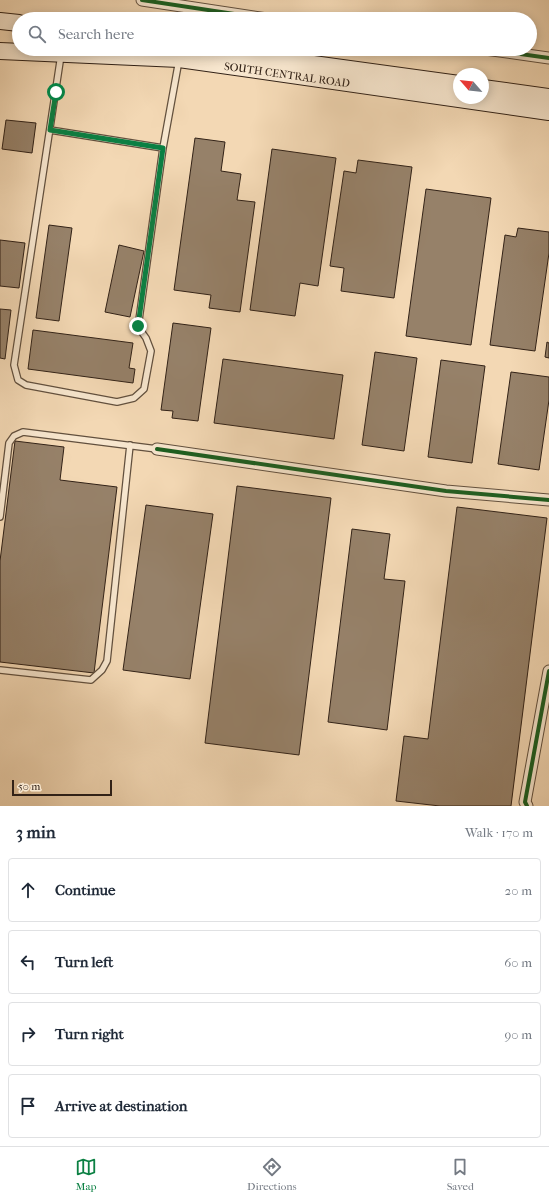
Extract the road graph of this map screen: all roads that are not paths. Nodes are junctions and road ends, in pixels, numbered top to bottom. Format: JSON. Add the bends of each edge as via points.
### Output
{"nodes":[{"id":1,"x":142,"y":0,"type":"edge"},
{"id":2,"x":221,"y":12,"type":"edge"},
{"id":3,"x":0,"y":21,"type":"edge"},
{"id":4,"x":12,"y":22,"type":"edge"},
{"id":5,"x":0,"y":51,"type":"edge"},
{"id":6,"x":12,"y":52,"type":"edge"},
{"id":7,"x":62,"y":56,"type":"edge"},
{"id":8,"x":109,"y":56,"type":"edge"},
{"id":9,"x":255,"y":56,"type":"edge"},
{"id":10,"x":535,"y":56,"type":"edge"},
{"id":11,"x":549,"y":58,"type":"edge"},
{"id":12,"x":179,"y":59,"type":"junction"},
{"id":13,"x":453,"y":83,"type":"edge"},
{"id":14,"x":489,"y":89,"type":"edge"},
{"id":15,"x":549,"y":97,"type":"edge"},
{"id":16,"x":549,"y":112,"type":"edge"},
{"id":17,"x":50,"y":130,"type":"junction"},
{"id":18,"x":163,"y":148,"type":"junction"},
{"id":19,"x":130,"y":445,"type":"junction"},
{"id":20,"x":157,"y":449,"type":"joint"},
{"id":21,"x":549,"y":500,"type":"edge"},
{"id":22,"x":0,"y":517,"type":"edge"},
{"id":23,"x":0,"y":670,"type":"edge"},
{"id":24,"x":549,"y":670,"type":"edge"},
{"id":25,"x":527,"y":806,"type":"edge"}],
"edges":[{"from":1,"to":2,"type":"street"},
{"from":3,"to":4,"type":"main road"},
{"from":5,"to":6,"type":"main road","name":"SOUTH CENTRAL ROAD"},
{"from":7,"to":17,"type":"lane"},
{"from":8,"to":12,"type":"main road","name":"SOUTH CENTRAL ROAD"},
{"from":9,"to":13,"type":"main road","name":"SOUTH CENTRAL ROAD"},
{"from":10,"to":11,"type":"street"},
{"from":12,"to":16,"type":"main road","name":"SOUTH CENTRAL ROAD"},
{"from":12,"to":18,"type":"lane"},
{"from":14,"to":15,"type":"main road"},
{"from":17,"to":18,"type":"lane"},
{"from":17,"to":18,"type":"lane","via":[[14,365],[18,380],[26,385],[117,402],[134,398],[144,389],[151,351],[138,326]]},
{"from":19,"to":20,"type":"lane"},
{"from":19,"to":22,"type":"lane","via":[[22,432],[14,436],[9,443]]},
{"from":19,"to":23,"type":"lane","via":[[107,660],[102,670],[91,680]]},
{"from":20,"to":21,"type":"street","via":[[446,491]]},
{"from":24,"to":25,"type":"street","via":[[525,802]]}]}
